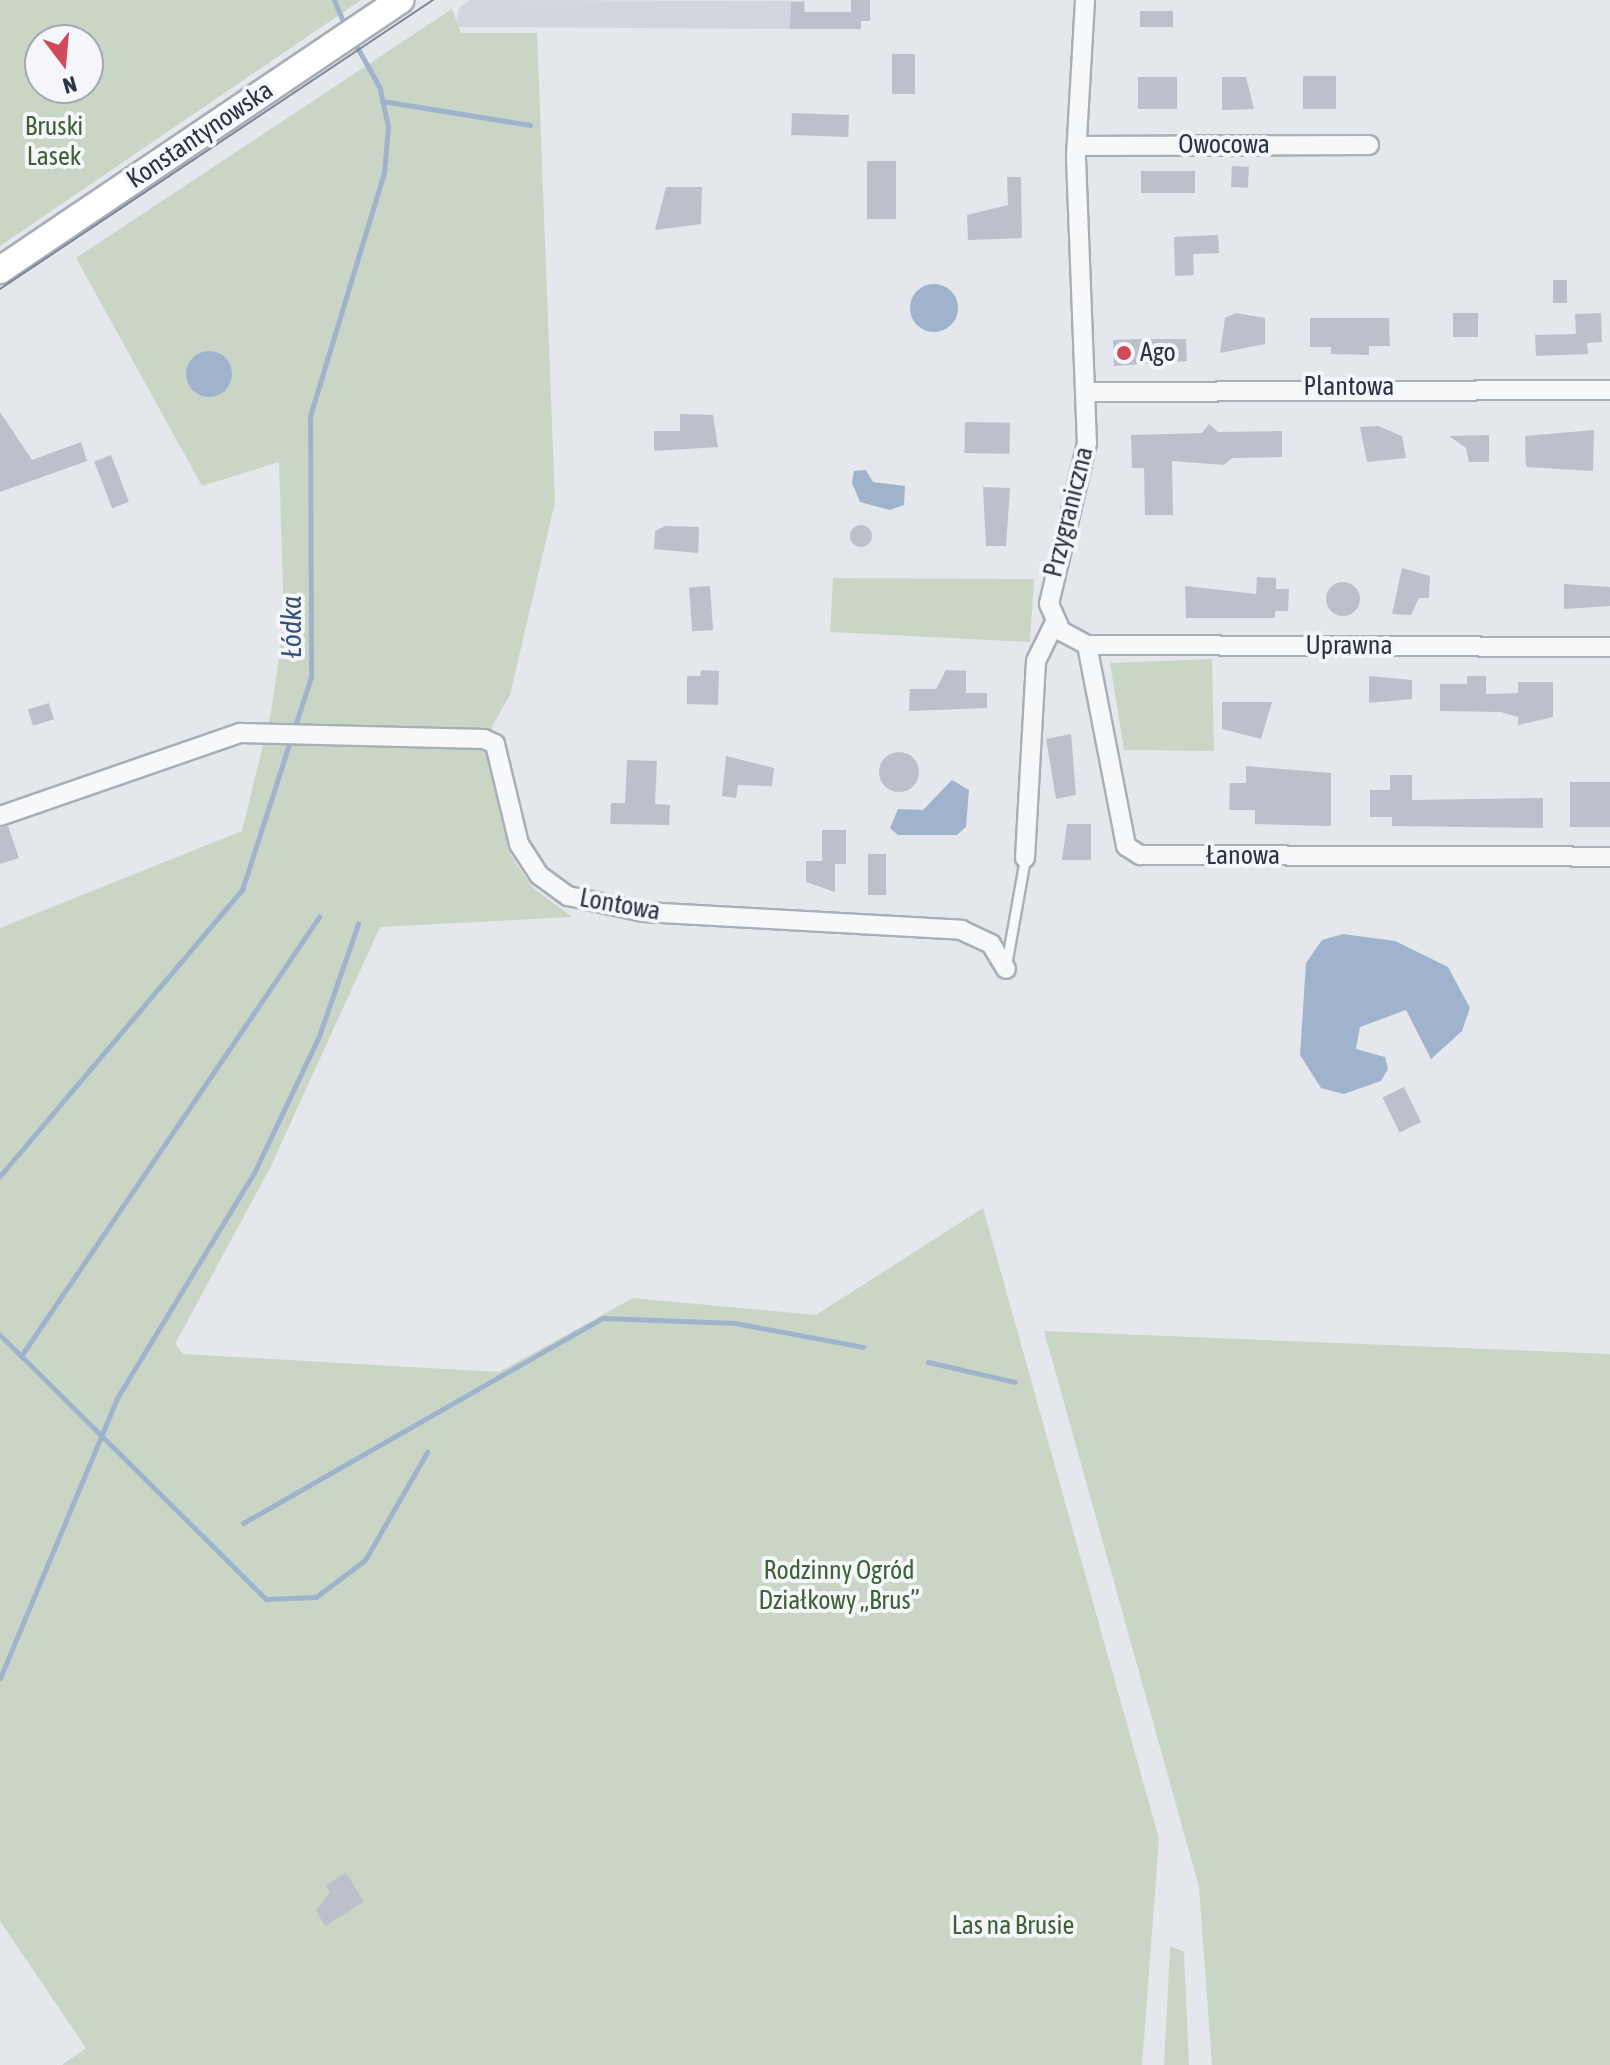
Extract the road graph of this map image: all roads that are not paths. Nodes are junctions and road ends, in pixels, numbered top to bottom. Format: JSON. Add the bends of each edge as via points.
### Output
{"nodes":[{"id":1,"x":1085,"y":0,"type":"edge"},
{"id":2,"x":393,"y":6,"type":"edge"},
{"id":3,"x":1369,"y":145,"type":"dead end"},
{"id":4,"x":1079,"y":146,"type":"junction"},
{"id":5,"x":0,"y":270,"type":"edge"},
{"id":6,"x":1610,"y":390,"type":"edge"},
{"id":7,"x":1088,"y":392,"type":"junction"},
{"id":8,"x":1055,"y":622,"type":"junction"},
{"id":9,"x":1087,"y":645,"type":"junction"},
{"id":10,"x":1610,"y":647,"type":"edge"},
{"id":11,"x":0,"y":816,"type":"edge"},
{"id":12,"x":1610,"y":857,"type":"edge"},
{"id":13,"x":1025,"y":858,"type":"joint"},
{"id":14,"x":1006,"y":969,"type":"joint"}],
"edges":[{"from":1,"to":4,"type":"street","name":"Przygraniczna"},
{"from":2,"to":5,"type":"main road","name":"Konstantynowska"},
{"from":3,"to":4,"type":"street","name":"Owocowa"},
{"from":4,"to":7,"type":"street","name":"Przygraniczna"},
{"from":6,"to":7,"type":"street","name":"Plantowa"},
{"from":7,"to":8,"type":"street","name":"Przygraniczna","via":[[1087,443],[1051,577]]},
{"from":8,"to":9,"type":"street"},
{"from":8,"to":13,"type":"street","via":[[1036,661]]},
{"from":9,"to":10,"type":"street","name":"Uprawna"},
{"from":9,"to":12,"type":"street","name":"Łanowa","via":[[1122,834],[1133,854]]},
{"from":11,"to":14,"type":"street","name":"Lontowa","via":[[205,741],[270,731],[495,744],[519,844],[547,881],[590,905],[961,930],[991,944]]},
{"from":13,"to":14,"type":"lane"}]}
